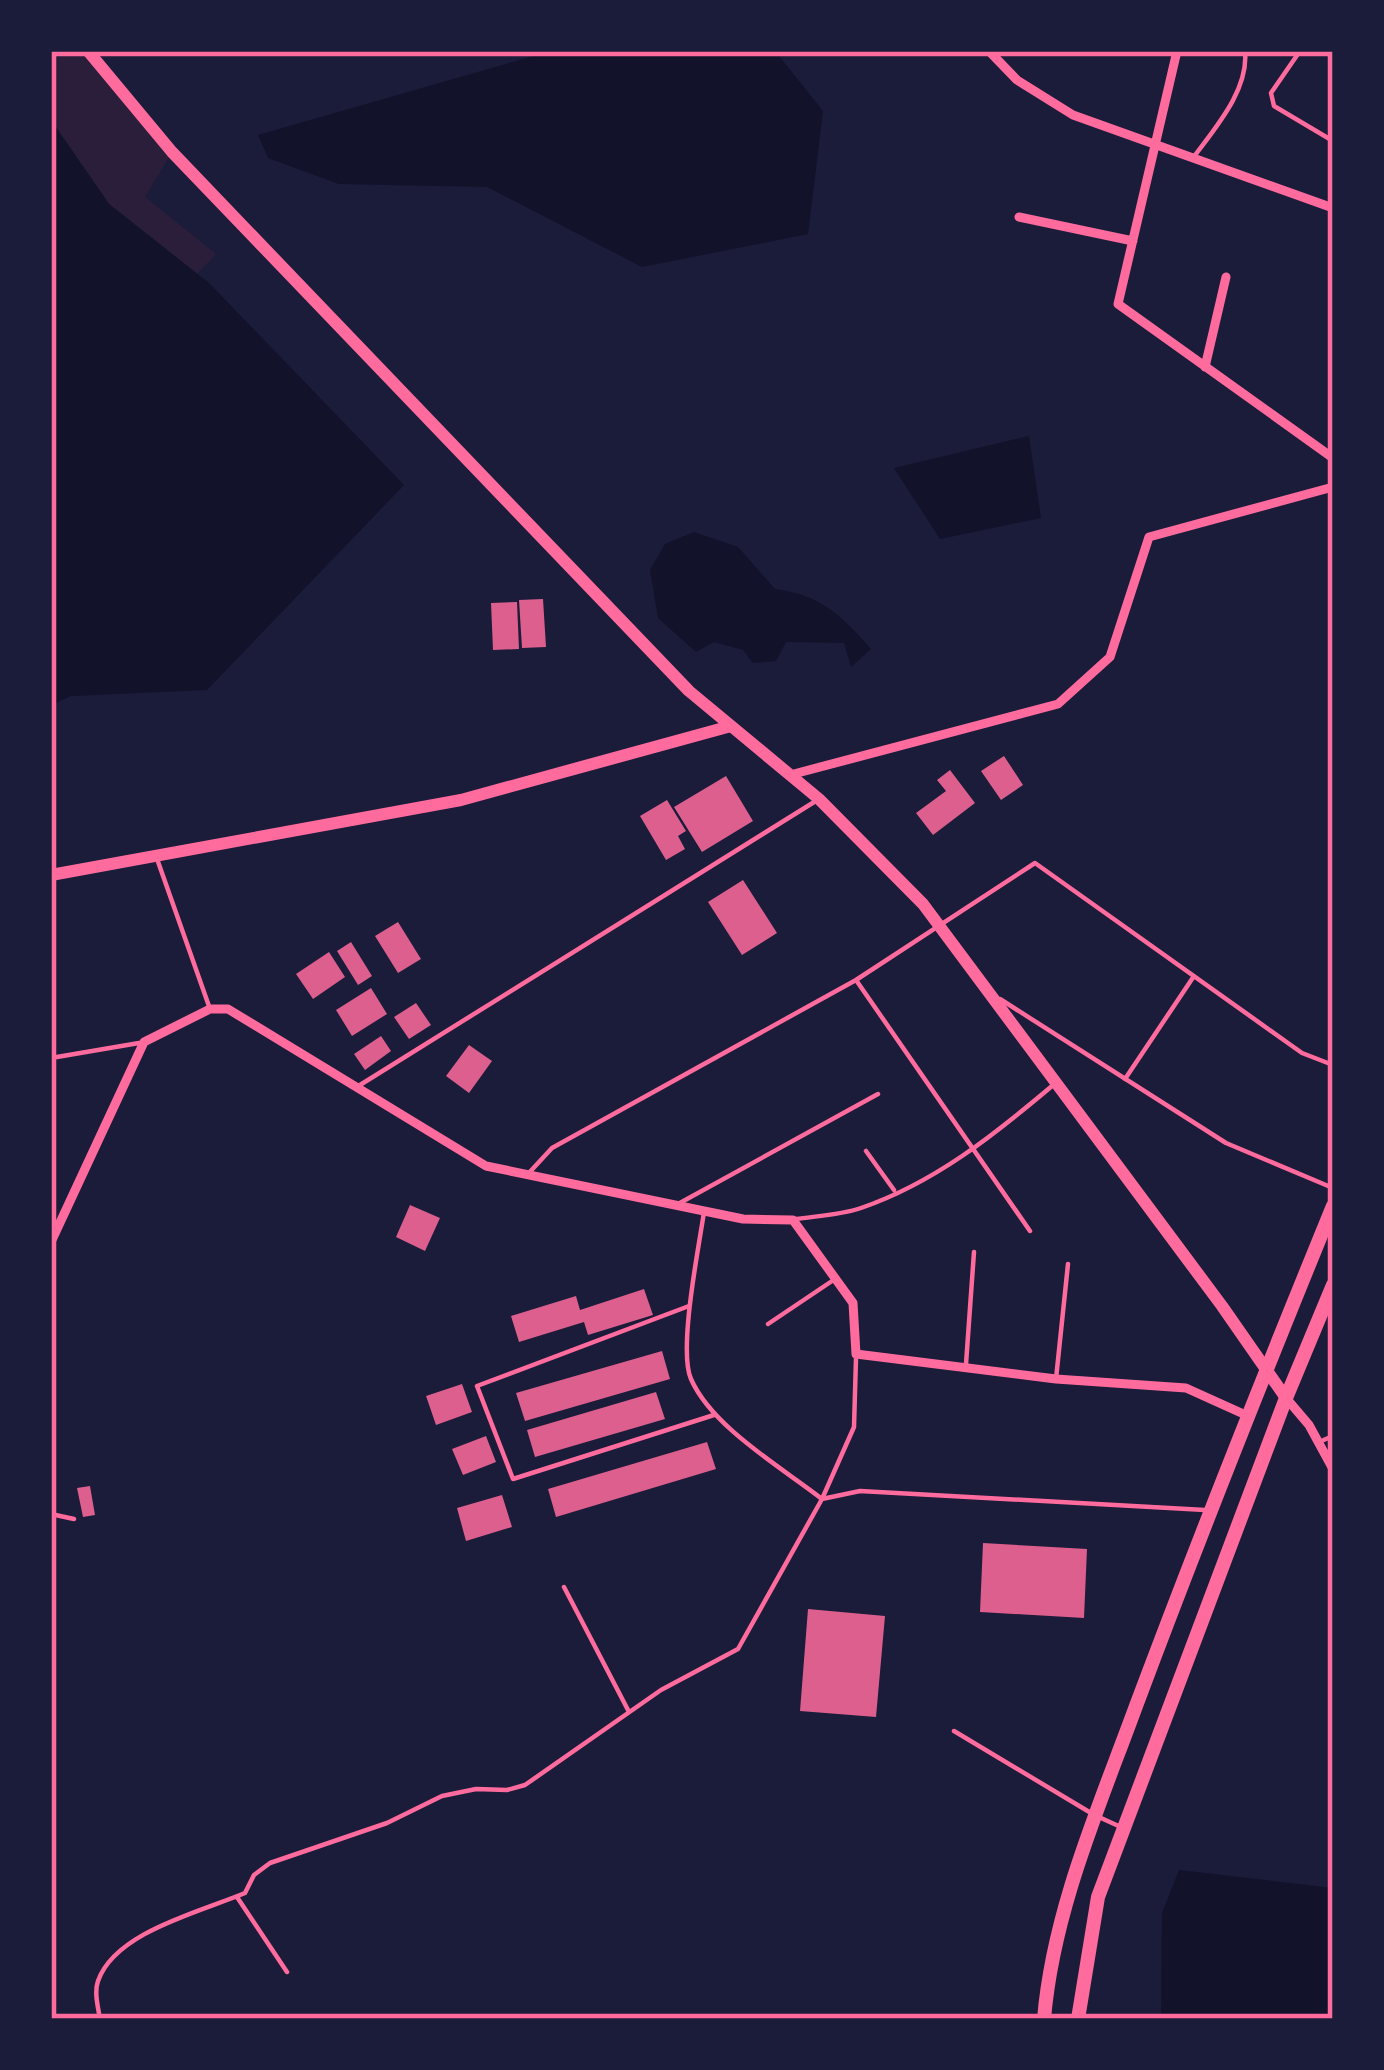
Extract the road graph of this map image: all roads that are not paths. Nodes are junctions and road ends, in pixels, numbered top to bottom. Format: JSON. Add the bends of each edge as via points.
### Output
{"nodes":[{"id":1,"x":88,"y":51,"type":"edge"},
{"id":2,"x":989,"y":51,"type":"edge"},
{"id":3,"x":1177,"y":51,"type":"edge"},
{"id":4,"x":1245,"y":51,"type":"edge"},
{"id":5,"x":1300,"y":51,"type":"edge"},
{"id":6,"x":1333,"y":140,"type":"edge"},
{"id":7,"x":1156,"y":145,"type":"junction"},
{"id":8,"x":1193,"y":158,"type":"junction"},
{"id":9,"x":1333,"y":208,"type":"edge"},
{"id":10,"x":1018,"y":217,"type":"dead end"},
{"id":11,"x":1133,"y":241,"type":"junction"},
{"id":12,"x":1226,"y":277,"type":"dead end"},
{"id":13,"x":1205,"y":367,"type":"junction"},
{"id":14,"x":1333,"y":458,"type":"edge"},
{"id":15,"x":1333,"y":487,"type":"edge"},
{"id":16,"x":731,"y":726,"type":"junction"},
{"id":17,"x":790,"y":775,"type":"junction"},
{"id":18,"x":819,"y":799,"type":"junction"},
{"id":19,"x":156,"y":856,"type":"junction"},
{"id":20,"x":51,"y":875,"type":"edge"},
{"id":21,"x":940,"y":927,"type":"junction"},
{"id":22,"x":1194,"y":976,"type":"junction"},
{"id":23,"x":856,"y":980,"type":"junction"},
{"id":24,"x":987,"y":990,"type":"junction"},
{"id":25,"x":210,"y":1009,"type":"junction"},
{"id":26,"x":144,"y":1042,"type":"junction"},
{"id":27,"x":51,"y":1058,"type":"edge"},
{"id":28,"x":1333,"y":1064,"type":"edge"},
{"id":29,"x":1125,"y":1079,"type":"junction"},
{"id":30,"x":1057,"y":1082,"type":"junction"},
{"id":31,"x":357,"y":1087,"type":"junction"},
{"id":32,"x":878,"y":1094,"type":"dead end"},
{"id":33,"x":866,"y":1151,"type":"dead end"},
{"id":34,"x":974,"y":1151,"type":"junction"},
{"id":35,"x":527,"y":1175,"type":"junction"},
{"id":36,"x":1333,"y":1188,"type":"edge"},
{"id":37,"x":895,"y":1192,"type":"junction"},
{"id":38,"x":675,"y":1205,"type":"junction"},
{"id":39,"x":1333,"y":1206,"type":"edge"},
{"id":40,"x":705,"y":1211,"type":"junction"},
{"id":41,"x":793,"y":1220,"type":"junction"},
{"id":42,"x":1030,"y":1232,"type":"dead end"},
{"id":43,"x":51,"y":1242,"type":"edge"},
{"id":44,"x":974,"y":1252,"type":"dead end"},
{"id":45,"x":1068,"y":1264,"type":"dead end"},
{"id":46,"x":835,"y":1279,"type":"junction"},
{"id":47,"x":1333,"y":1286,"type":"edge"},
{"id":48,"x":689,"y":1306,"type":"junction"},
{"id":49,"x":768,"y":1324,"type":"dead end"},
{"id":50,"x":856,"y":1354,"type":"junction"},
{"id":51,"x":965,"y":1369,"type":"junction"},
{"id":52,"x":1266,"y":1371,"type":"junction"},
{"id":53,"x":1056,"y":1379,"type":"junction"},
{"id":54,"x":1286,"y":1398,"type":"junction"},
{"id":55,"x":714,"y":1414,"type":"junction"},
{"id":56,"x":1247,"y":1416,"type":"junction"},
{"id":57,"x":1333,"y":1436,"type":"edge"},
{"id":58,"x":1319,"y":1442,"type":"junction"},
{"id":59,"x":1333,"y":1469,"type":"edge"},
{"id":60,"x":822,"y":1499,"type":"junction"},
{"id":61,"x":1209,"y":1510,"type":"junction"},
{"id":62,"x":51,"y":1514,"type":"edge"},
{"id":63,"x":74,"y":1519,"type":"dead end"},
{"id":64,"x":1238,"y":1523,"type":"junction"},
{"id":65,"x":565,"y":1587,"type":"dead end"},
{"id":66,"x":629,"y":1712,"type":"junction"},
{"id":67,"x":954,"y":1731,"type":"dead end"},
{"id":68,"x":1095,"y":1816,"type":"junction"},
{"id":69,"x":1123,"y":1828,"type":"junction"},
{"id":70,"x":237,"y":1897,"type":"junction"},
{"id":71,"x":287,"y":1972,"type":"dead end"},
{"id":72,"x":100,"y":2019,"type":"edge"},
{"id":73,"x":1044,"y":2019,"type":"edge"},
{"id":74,"x":1078,"y":2019,"type":"edge"}],
"edges":[{"from":1,"to":16,"type":"street","via":[[172,152],[476,472]]},
{"from":2,"to":7,"type":"street","via":[[1017,80],[1073,115]]},
{"from":3,"to":7,"type":"street"},
{"from":4,"to":8,"type":"lane","via":[[1229,106]]},
{"from":5,"to":6,"type":"lane","via":[[1271,93],[1274,106]]},
{"from":7,"to":8,"type":"street"},
{"from":7,"to":11,"type":"street"},
{"from":8,"to":9,"type":"street"},
{"from":10,"to":11,"type":"street"},
{"from":11,"to":13,"type":"street","via":[[1118,304]]},
{"from":12,"to":13,"type":"street"},
{"from":13,"to":14,"type":"street"},
{"from":15,"to":17,"type":"street","via":[[1149,537],[1110,657],[1058,704]]},
{"from":16,"to":17,"type":"street"},
{"from":16,"to":19,"type":"street","via":[[461,800]]},
{"from":17,"to":18,"type":"street"},
{"from":18,"to":21,"type":"street"},
{"from":18,"to":31,"type":"lane"},
{"from":19,"to":20,"type":"street"},
{"from":19,"to":25,"type":"lane"},
{"from":21,"to":22,"type":"lane","via":[[1035,863]]},
{"from":21,"to":23,"type":"lane"},
{"from":21,"to":24,"type":"street"},
{"from":22,"to":28,"type":"lane","via":[[1302,1053]]},
{"from":22,"to":29,"type":"lane"},
{"from":23,"to":34,"type":"lane"},
{"from":23,"to":35,"type":"lane","via":[[552,1148]]},
{"from":24,"to":29,"type":"lane"},
{"from":24,"to":30,"type":"street"},
{"from":25,"to":26,"type":"street"},
{"from":25,"to":31,"type":"street","via":[[228,1009]]},
{"from":26,"to":27,"type":"lane"},
{"from":26,"to":43,"type":"street"},
{"from":29,"to":36,"type":"lane","via":[[1226,1143]]},
{"from":30,"to":34,"type":"lane"},
{"from":30,"to":52,"type":"street"},
{"from":31,"to":35,"type":"street","via":[[486,1166]]},
{"from":32,"to":38,"type":"lane"},
{"from":33,"to":37,"type":"lane"},
{"from":34,"to":37,"type":"lane"},
{"from":34,"to":42,"type":"lane"},
{"from":35,"to":38,"type":"street"},
{"from":37,"to":41,"type":"lane","via":[[860,1209]]},
{"from":38,"to":40,"type":"street"},
{"from":39,"to":52,"type":"main road"},
{"from":40,"to":41,"type":"street"},
{"from":40,"to":48,"type":"lane"},
{"from":41,"to":46,"type":"street"},
{"from":44,"to":51,"type":"lane"},
{"from":45,"to":53,"type":"lane"},
{"from":46,"to":49,"type":"lane"},
{"from":46,"to":50,"type":"street","via":[[853,1304]]},
{"from":47,"to":54,"type":"main road"},
{"from":48,"to":55,"type":"lane","via":[[690,1378]]},
{"from":48,"to":55,"type":"lane","via":[[477,1386],[513,1479]]},
{"from":50,"to":51,"type":"street"},
{"from":50,"to":60,"type":"lane","via":[[854,1427]]},
{"from":51,"to":53,"type":"street"},
{"from":52,"to":54,"type":"street"},
{"from":52,"to":56,"type":"main road"},
{"from":53,"to":56,"type":"street","via":[[1186,1388]]},
{"from":54,"to":58,"type":"street"},
{"from":54,"to":64,"type":"main road"},
{"from":55,"to":60,"type":"lane"},
{"from":56,"to":61,"type":"main road"},
{"from":57,"to":58,"type":"lane"},
{"from":58,"to":59,"type":"street"},
{"from":60,"to":61,"type":"lane","via":[[860,1491]]},
{"from":60,"to":66,"type":"lane","via":[[738,1649]]},
{"from":61,"to":64,"type":"lane"},
{"from":61,"to":68,"type":"main road"},
{"from":62,"to":63,"type":"lane"},
{"from":64,"to":69,"type":"main road"},
{"from":65,"to":66,"type":"lane"},
{"from":66,"to":70,"type":"lane","via":[[525,1785],[442,1796],[270,1863]]},
{"from":67,"to":68,"type":"lane"},
{"from":68,"to":69,"type":"lane"},
{"from":68,"to":73,"type":"main road"},
{"from":69,"to":74,"type":"main road","via":[[1098,1897]]},
{"from":70,"to":71,"type":"lane"},
{"from":70,"to":72,"type":"lane","via":[[111,1955],[96,1985]]}]}
